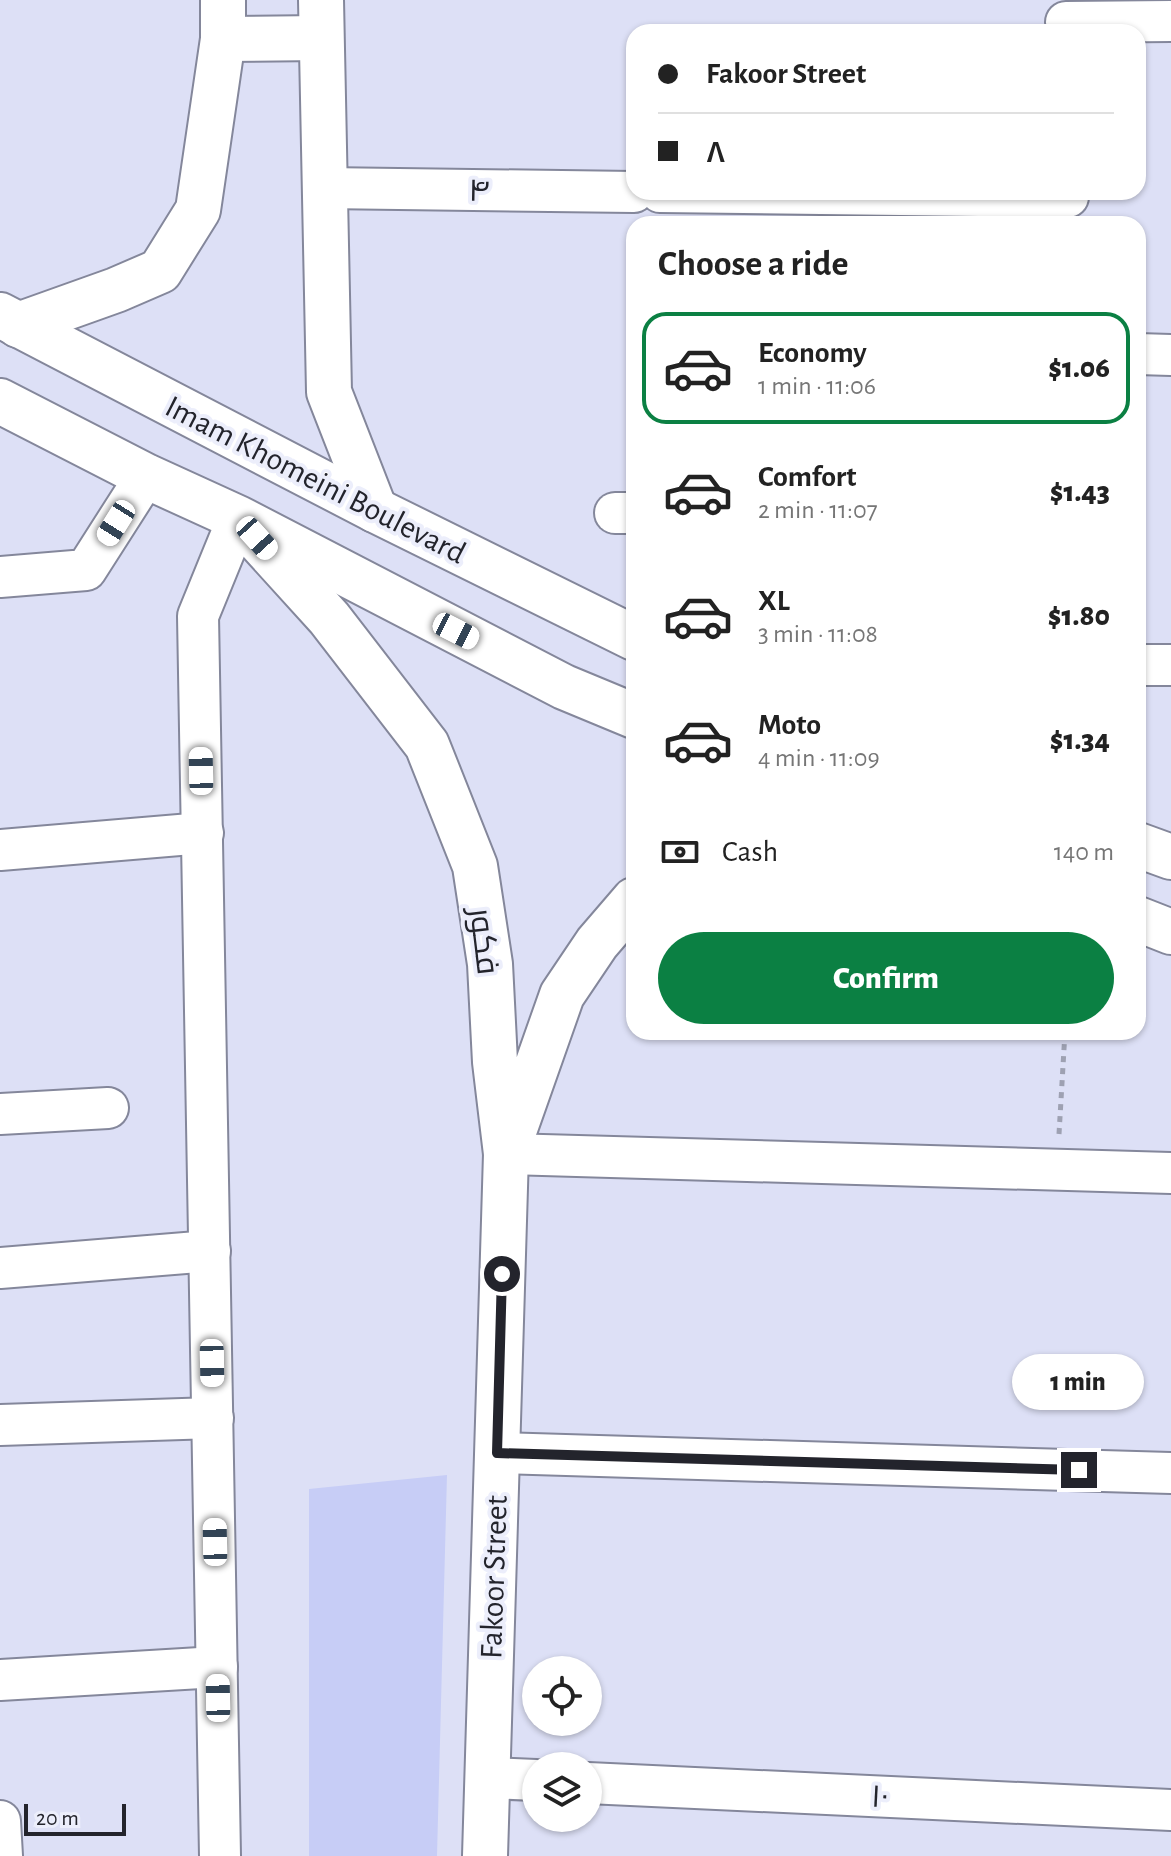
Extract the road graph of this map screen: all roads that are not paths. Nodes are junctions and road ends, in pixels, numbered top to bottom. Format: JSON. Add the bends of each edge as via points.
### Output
{"nodes":[{"id":1,"x":1066,"y":18,"type":"edge"},
{"id":2,"x":321,"y":19,"type":"edge"},
{"id":3,"x":223,"y":20,"type":"edge"},
{"id":4,"x":1171,"y":21,"type":"edge"},
{"id":5,"x":324,"y":188,"type":"junction"},
{"id":6,"x":626,"y":192,"type":"edge"},
{"id":7,"x":932,"y":200,"type":"edge"},
{"id":8,"x":1068,"y":204,"type":"edge"},
{"id":9,"x":9,"y":320,"type":"edge"},
{"id":10,"x":1146,"y":354,"type":"edge"},
{"id":11,"x":1171,"y":355,"type":"edge"},
{"id":12,"x":0,"y":401,"type":"edge"},
{"id":13,"x":146,"y":476,"type":"junction"},
{"id":14,"x":375,"y":510,"type":"junction"},
{"id":15,"x":238,"y":518,"type":"junction"},
{"id":16,"x":0,"y":577,"type":"edge"},
{"id":17,"x":626,"y":634,"type":"edge"},
{"id":18,"x":1146,"y":665,"type":"edge"},
{"id":19,"x":1171,"y":665,"type":"edge"},
{"id":20,"x":626,"y":713,"type":"edge"},
{"id":21,"x":203,"y":833,"type":"junction"},
{"id":22,"x":0,"y":850,"type":"edge"},
{"id":23,"x":626,"y":909,"type":"edge"},
{"id":24,"x":1146,"y":922,"type":"edge"},
{"id":25,"x":1171,"y":932,"type":"edge"},
{"id":26,"x":108,"y":1108,"type":"dead end"},
{"id":27,"x":0,"y":1114,"type":"edge"},
{"id":28,"x":506,"y":1154,"type":"junction"},
{"id":29,"x":1171,"y":1173,"type":"edge"},
{"id":30,"x":210,"y":1251,"type":"junction"},
{"id":31,"x":0,"y":1268,"type":"edge"},
{"id":32,"x":213,"y":1418,"type":"junction"},
{"id":33,"x":0,"y":1425,"type":"edge"},
{"id":34,"x":497,"y":1453,"type":"junction"},
{"id":35,"x":1171,"y":1473,"type":"edge"},
{"id":36,"x":217,"y":1667,"type":"junction"},
{"id":37,"x":0,"y":1680,"type":"edge"},
{"id":38,"x":487,"y":1778,"type":"junction"},
{"id":39,"x":522,"y":1779,"type":"edge"},
{"id":40,"x":602,"y":1784,"type":"edge"},
{"id":41,"x":1171,"y":1810,"type":"edge"},
{"id":42,"x":0,"y":1821,"type":"edge"},
{"id":43,"x":2,"y":1856,"type":"edge"},
{"id":44,"x":220,"y":1856,"type":"edge"},
{"id":45,"x":485,"y":1856,"type":"edge"}],
"edges":[{"from":1,"to":4,"type":"street"},
{"from":2,"to":3,"type":"street"},
{"from":2,"to":5,"type":"street"},
{"from":3,"to":9,"type":"street","via":[[198,210],[160,271],[116,290]]},
{"from":5,"to":6,"type":"street","name":"۴"},
{"from":5,"to":14,"type":"street","via":[[329,392]]},
{"from":7,"to":8,"type":"street"},
{"from":9,"to":14,"type":"street","name":"Imam Khomeini Boulevard"},
{"from":10,"to":11,"type":"street"},
{"from":12,"to":13,"type":"street"},
{"from":13,"to":15,"type":"street"},
{"from":13,"to":16,"type":"street","via":[[86,570]]},
{"from":14,"to":17,"type":"street","name":"Imam Khomeini Boulevard"},
{"from":15,"to":20,"type":"street","via":[[564,687]]},
{"from":15,"to":21,"type":"street","via":[[198,616]]},
{"from":15,"to":28,"type":"street","name":"فکور","via":[[329,618],[427,745],[475,866],[490,964]]},
{"from":18,"to":19,"type":"street"},
{"from":21,"to":22,"type":"street"},
{"from":21,"to":30,"type":"street"},
{"from":23,"to":28,"type":"street","via":[[562,995]]},
{"from":24,"to":25,"type":"street"},
{"from":26,"to":27,"type":"street"},
{"from":28,"to":29,"type":"street"},
{"from":28,"to":34,"type":"street","name":"Fakoor Street"},
{"from":30,"to":31,"type":"street"},
{"from":30,"to":32,"type":"street"},
{"from":32,"to":33,"type":"street"},
{"from":32,"to":36,"type":"street"},
{"from":34,"to":35,"type":"street"},
{"from":34,"to":38,"type":"street","name":"Fakoor Street"},
{"from":36,"to":37,"type":"street"},
{"from":36,"to":44,"type":"street"},
{"from":38,"to":39,"type":"street"},
{"from":38,"to":45,"type":"street","name":"Fakoor Street"},
{"from":40,"to":41,"type":"street","name":"۱۰"},
{"from":42,"to":43,"type":"street"}]}
